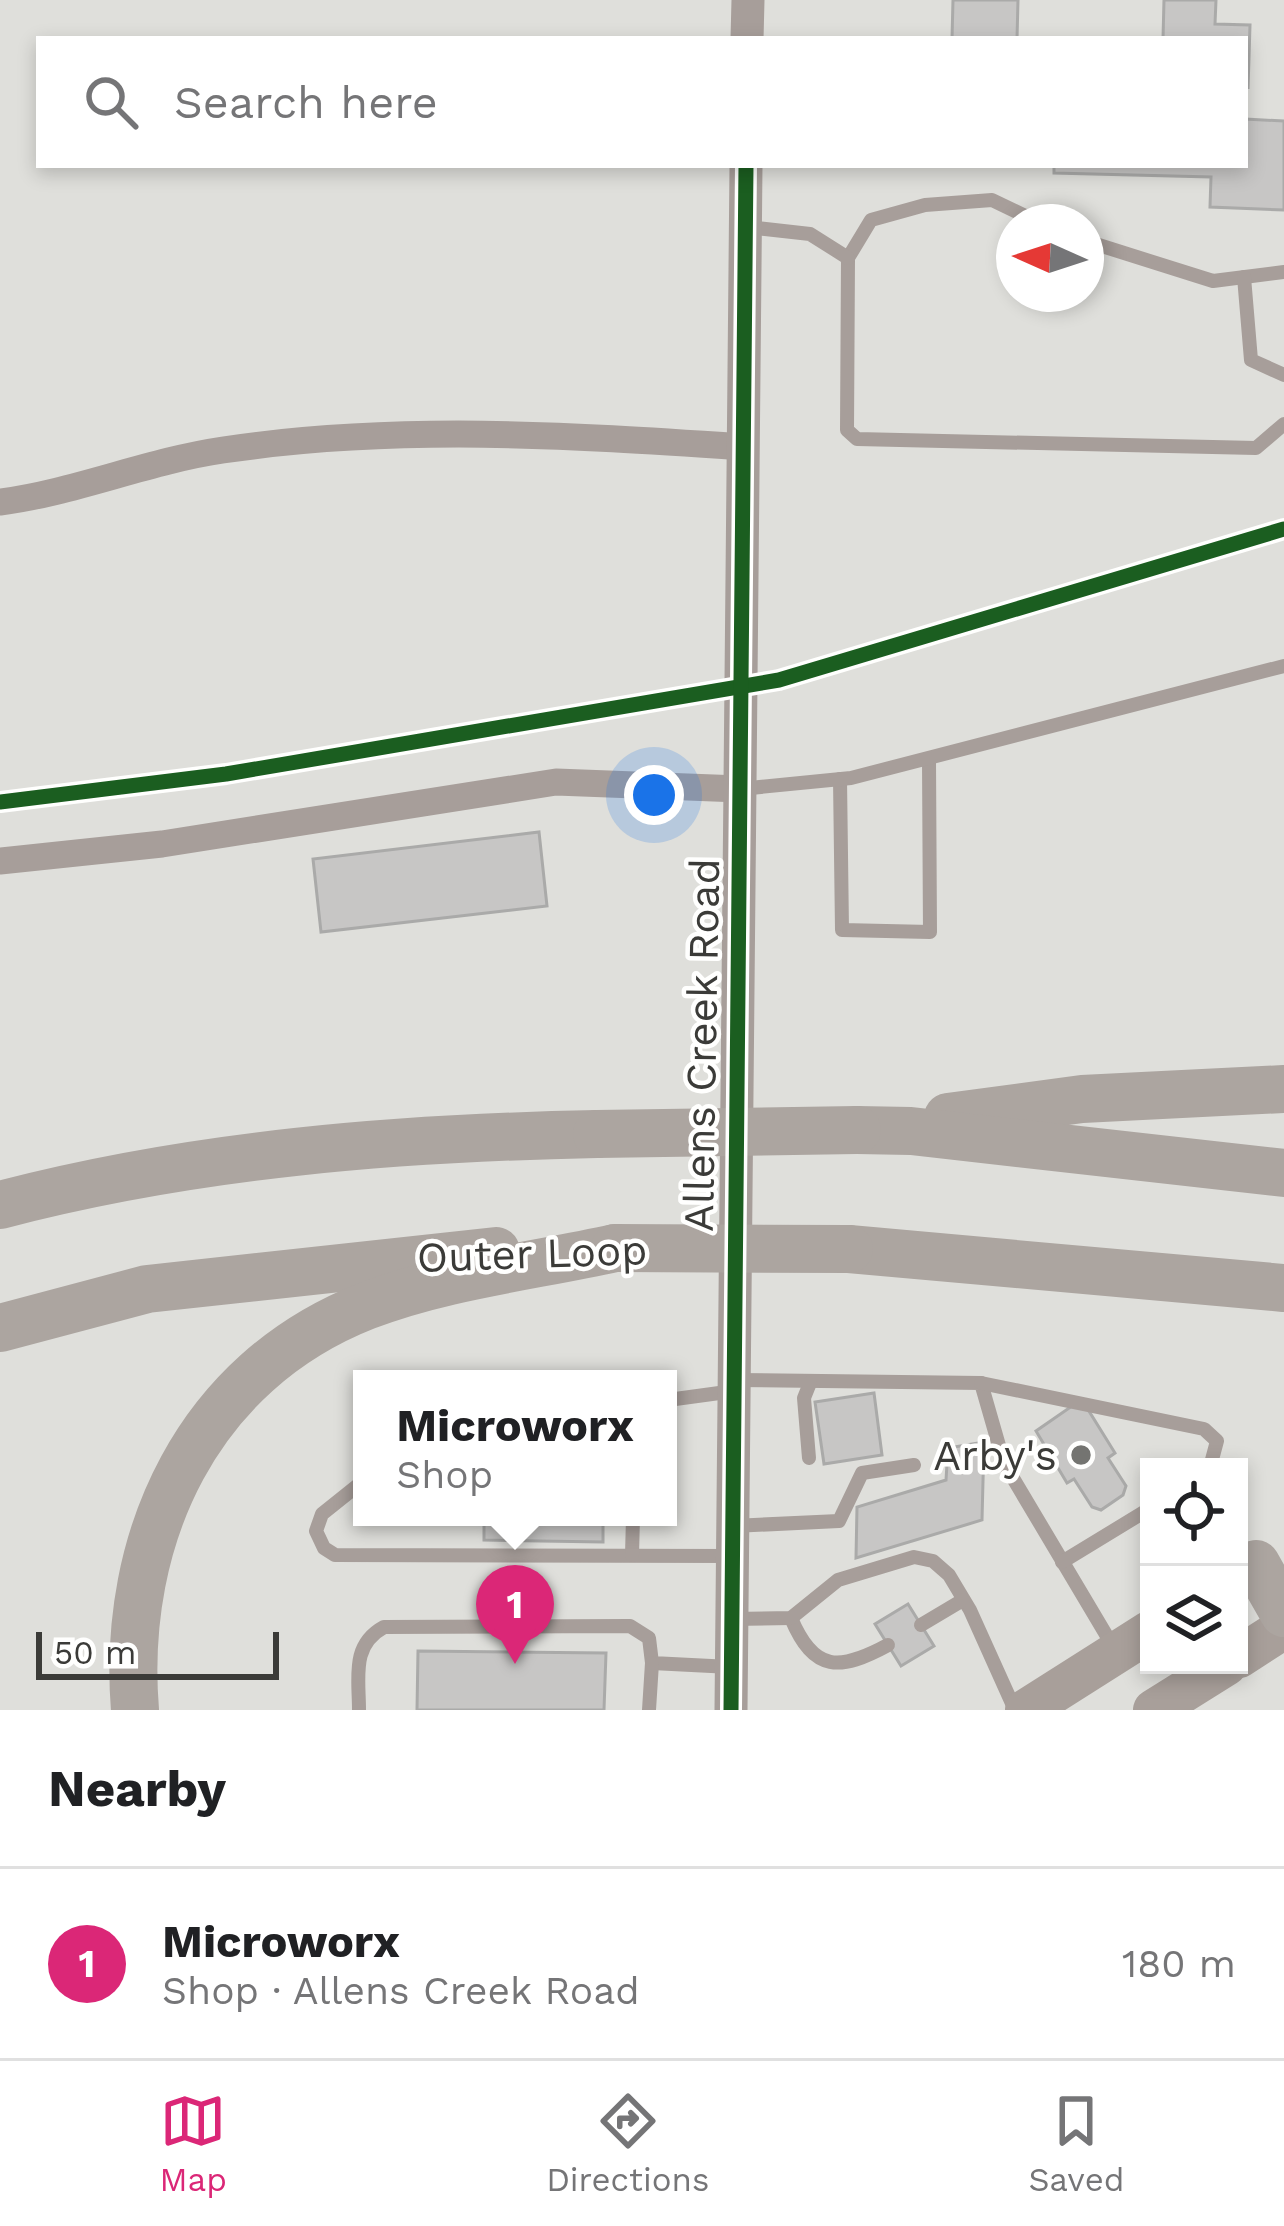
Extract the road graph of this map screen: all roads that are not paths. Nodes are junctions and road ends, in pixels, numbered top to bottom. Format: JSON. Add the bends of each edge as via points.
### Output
{"nodes":[{"id":1,"x":748,"y":0,"type":"edge"},
{"id":2,"x":747,"y":36,"type":"edge"},
{"id":3,"x":746,"y":168,"type":"edge"},
{"id":4,"x":1000,"y":204,"type":"edge"},
{"id":5,"x":745,"y":226,"type":"junction"},
{"id":6,"x":1104,"y":247,"type":"edge"},
{"id":7,"x":848,"y":258,"type":"junction"},
{"id":8,"x":1284,"y":272,"type":"edge"},
{"id":9,"x":1244,"y":277,"type":"junction"},
{"id":10,"x":1284,"y":375,"type":"edge"},
{"id":11,"x":1284,"y":424,"type":"edge"},
{"id":12,"x":743,"y":447,"type":"junction"},
{"id":13,"x":0,"y":502,"type":"edge"},
{"id":14,"x":1284,"y":666,"type":"edge"},
{"id":15,"x":929,"y":760,"type":"junction"},
{"id":16,"x":840,"y":779,"type":"junction"},
{"id":17,"x":740,"y":789,"type":"junction"},
{"id":18,"x":0,"y":861,"type":"edge"},
{"id":19,"x":1284,"y":1089,"type":"edge"},
{"id":20,"x":857,"y":1130,"type":"junction"},
{"id":21,"x":1284,"y":1173,"type":"edge"},
{"id":22,"x":0,"y":1205,"type":"edge"},
{"id":23,"x":615,"y":1248,"type":"junction"},
{"id":24,"x":1284,"y":1288,"type":"edge"},
{"id":25,"x":0,"y":1328,"type":"edge"},
{"id":26,"x":810,"y":1383,"type":"junction"},
{"id":27,"x":981,"y":1383,"type":"junction"},
{"id":28,"x":734,"y":1386,"type":"junction"},
{"id":29,"x":677,"y":1398,"type":"edge"},
{"id":30,"x":809,"y":1458,"type":"dead end"},
{"id":31,"x":1213,"y":1458,"type":"edge"},
{"id":32,"x":914,"y":1465,"type":"dead end"},
{"id":33,"x":353,"y":1489,"type":"edge"},
{"id":34,"x":1140,"y":1514,"type":"edge"},
{"id":35,"x":633,"y":1526,"type":"edge"},
{"id":36,"x":732,"y":1541,"type":"junction"},
{"id":37,"x":632,"y":1555,"type":"junction"},
{"id":38,"x":1260,"y":1561,"type":"edge"},
{"id":39,"x":1062,"y":1562,"type":"junction"},
{"id":40,"x":963,"y":1600,"type":"junction"},
{"id":41,"x":1284,"y":1613,"type":"edge"},
{"id":42,"x":732,"y":1618,"type":"junction"},
{"id":43,"x":791,"y":1618,"type":"junction"},
{"id":44,"x":921,"y":1625,"type":"dead end"},
{"id":45,"x":1284,"y":1628,"type":"edge"},
{"id":46,"x":1133,"y":1642,"type":"edge"},
{"id":47,"x":888,"y":1645,"type":"dead end"},
{"id":48,"x":1248,"y":1651,"type":"edge"},
{"id":49,"x":652,"y":1663,"type":"junction"},
{"id":50,"x":731,"y":1667,"type":"junction"},
{"id":51,"x":1212,"y":1674,"type":"edge"},
{"id":52,"x":135,"y":1710,"type":"edge"},
{"id":53,"x":359,"y":1710,"type":"edge"},
{"id":54,"x":650,"y":1710,"type":"edge"},
{"id":55,"x":730,"y":1710,"type":"edge"},
{"id":56,"x":1015,"y":1710,"type":"edge"},
{"id":57,"x":1026,"y":1710,"type":"edge"},
{"id":58,"x":1154,"y":1710,"type":"edge"}],
"edges":[{"from":1,"to":2,"type":"street"},
{"from":3,"to":5,"type":"street","name":"Allens Creek Road"},
{"from":4,"to":7,"type":"lane","via":[[925,206],[871,220]]},
{"from":5,"to":7,"type":"lane","via":[[810,234]]},
{"from":5,"to":12,"type":"street","name":"Allens Creek Road"},
{"from":6,"to":9,"type":"lane","via":[[1213,281]]},
{"from":7,"to":11,"type":"lane","via":[[847,430],[857,439],[1256,448]]},
{"from":8,"to":9,"type":"lane"},
{"from":9,"to":10,"type":"lane","via":[[1252,360]]},
{"from":12,"to":13,"type":"street","via":[[542,433],[362,433],[176,458]]},
{"from":12,"to":17,"type":"street","name":"Allens Creek Road"},
{"from":14,"to":15,"type":"lane"},
{"from":15,"to":16,"type":"lane"},
{"from":15,"to":16,"type":"lane","via":[[930,932],[842,930]]},
{"from":16,"to":17,"type":"lane"},
{"from":17,"to":18,"type":"street","via":[[556,782]]},
{"from":17,"to":28,"type":"street","name":"Allens Creek Road"},
{"from":19,"to":20,"type":"highway","via":[[1082,1099]]},
{"from":20,"to":21,"type":"highway"},
{"from":20,"to":22,"type":"highway","bridge":true,"via":[[420,1138],[98,1180]]},
{"from":23,"to":24,"type":"highway","name":"Outer Loop","bridge":true,"via":[[849,1249]]},
{"from":23,"to":25,"type":"highway","name":"Outer Loop","via":[[457,1252],[147,1289]]},
{"from":23,"to":52,"type":"highway","via":[[367,1306],[274,1353],[208,1424],[166,1501],[140,1579],[130,1646]]},
{"from":26,"to":27,"type":"lane"},
{"from":26,"to":28,"type":"lane"},
{"from":26,"to":30,"type":"lane"},
{"from":27,"to":31,"type":"lane","via":[[1204,1429],[1216,1441]]},
{"from":27,"to":39,"type":"lane","via":[[1004,1462]]},
{"from":28,"to":29,"type":"lane"},
{"from":28,"to":36,"type":"street","name":"Allens Creek Road"},
{"from":32,"to":36,"type":"lane","via":[[862,1473],[839,1521]]},
{"from":33,"to":37,"type":"lane","via":[[322,1514],[316,1531],[335,1555]]},
{"from":34,"to":39,"type":"lane"},
{"from":35,"to":37,"type":"lane"},
{"from":36,"to":37,"type":"lane"},
{"from":36,"to":42,"type":"street","name":"Allens Creek Road"},
{"from":38,"to":41,"type":"highway"},
{"from":39,"to":46,"type":"lane"},
{"from":40,"to":43,"type":"lane","via":[[933,1561],[914,1557],[838,1580]]},
{"from":40,"to":44,"type":"lane"},
{"from":40,"to":56,"type":"lane"},
{"from":42,"to":43,"type":"lane"},
{"from":42,"to":50,"type":"street","name":"Allens Creek Road"},
{"from":43,"to":47,"type":"lane","via":[[801,1642],[831,1664],[850,1664]]},
{"from":45,"to":48,"type":"main road"},
{"from":46,"to":57,"type":"main road"},
{"from":49,"to":50,"type":"lane"},
{"from":49,"to":53,"type":"lane","via":[[649,1639],[630,1626],[384,1628],[360,1650]]},
{"from":49,"to":54,"type":"lane"},
{"from":50,"to":55,"type":"street","name":"Allens Creek Road"},
{"from":51,"to":58,"type":"main road"}]}
